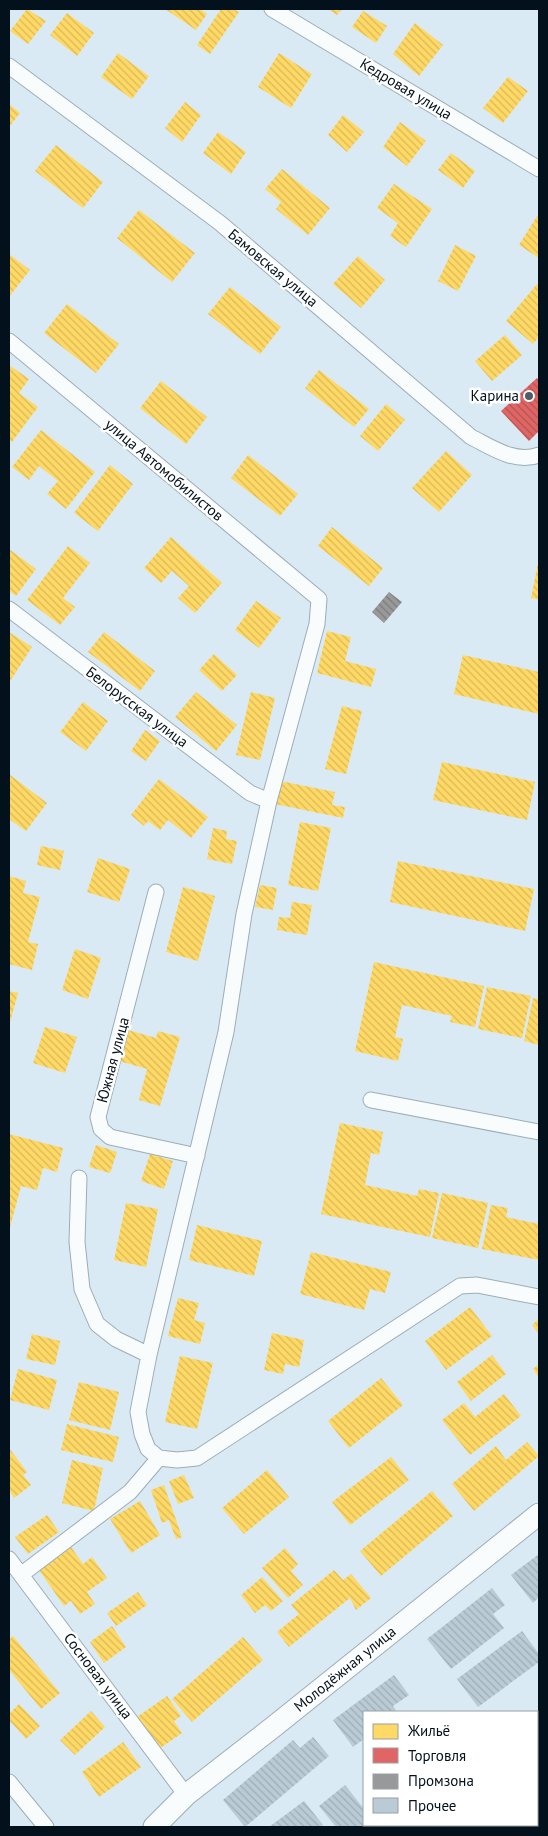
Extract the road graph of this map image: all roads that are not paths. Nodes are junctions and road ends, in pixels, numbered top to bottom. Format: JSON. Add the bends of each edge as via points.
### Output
{"nodes":[{"id":1,"x":272,"y":9,"type":"edge"},
{"id":2,"x":9,"y":66,"type":"edge"},
{"id":3,"x":539,"y":169,"type":"edge"},
{"id":4,"x":9,"y":341,"type":"edge"},
{"id":5,"x":539,"y":455,"type":"edge"},
{"id":6,"x":9,"y":609,"type":"edge"},
{"id":7,"x":269,"y":801,"type":"junction"},
{"id":8,"x":156,"y":892,"type":"dead end"},
{"id":9,"x":371,"y":1100,"type":"dead end"},
{"id":10,"x":539,"y":1132,"type":"edge"},
{"id":11,"x":197,"y":1156,"type":"junction"},
{"id":12,"x":79,"y":1178,"type":"dead end"},
{"id":13,"x":539,"y":1297,"type":"edge"},
{"id":14,"x":149,"y":1355,"type":"junction"},
{"id":15,"x":159,"y":1458,"type":"junction"},
{"id":16,"x":539,"y":1514,"type":"edge"},
{"id":17,"x":9,"y":1558,"type":"edge"},
{"id":18,"x":22,"y":1574,"type":"junction"},
{"id":19,"x":9,"y":1782,"type":"edge"},
{"id":20,"x":186,"y":1795,"type":"junction"},
{"id":21,"x":46,"y":1827,"type":"edge"},
{"id":22,"x":154,"y":1827,"type":"edge"}],
"edges":[{"from":1,"to":3,"type":"street","name":"Кедровая улица"},
{"from":2,"to":5,"type":"street","name":"Бамовская улица","via":[[220,223],[471,437],[502,453],[524,458]]},
{"from":4,"to":7,"type":"street","name":"улица Автомобилистов","via":[[319,599],[317,624]]},
{"from":6,"to":7,"type":"street","name":"Белорусская улица","via":[[250,793]]},
{"from":7,"to":11,"type":"street","via":[[244,914],[226,1032]]},
{"from":8,"to":11,"type":"street","name":"Южная улица","via":[[98,1117],[101,1129],[110,1137]]},
{"from":9,"to":10,"type":"street"},
{"from":11,"to":14,"type":"street"},
{"from":12,"to":14,"type":"street","via":[[77,1242],[82,1289],[97,1324],[116,1339]]},
{"from":13,"to":15,"type":"street","via":[[477,1285],[460,1286],[197,1458]]},
{"from":14,"to":15,"type":"street","via":[[138,1412],[148,1449]]},
{"from":15,"to":18,"type":"street","via":[[130,1492]]},
{"from":16,"to":20,"type":"main road","name":"Молодёжная улица"},
{"from":17,"to":18,"type":"street","name":"Сосновая улица"},
{"from":18,"to":20,"type":"street","name":"Сосновая улица"},
{"from":19,"to":21,"type":"street"},
{"from":20,"to":22,"type":"main road","name":"Молодёжная улица"}]}
